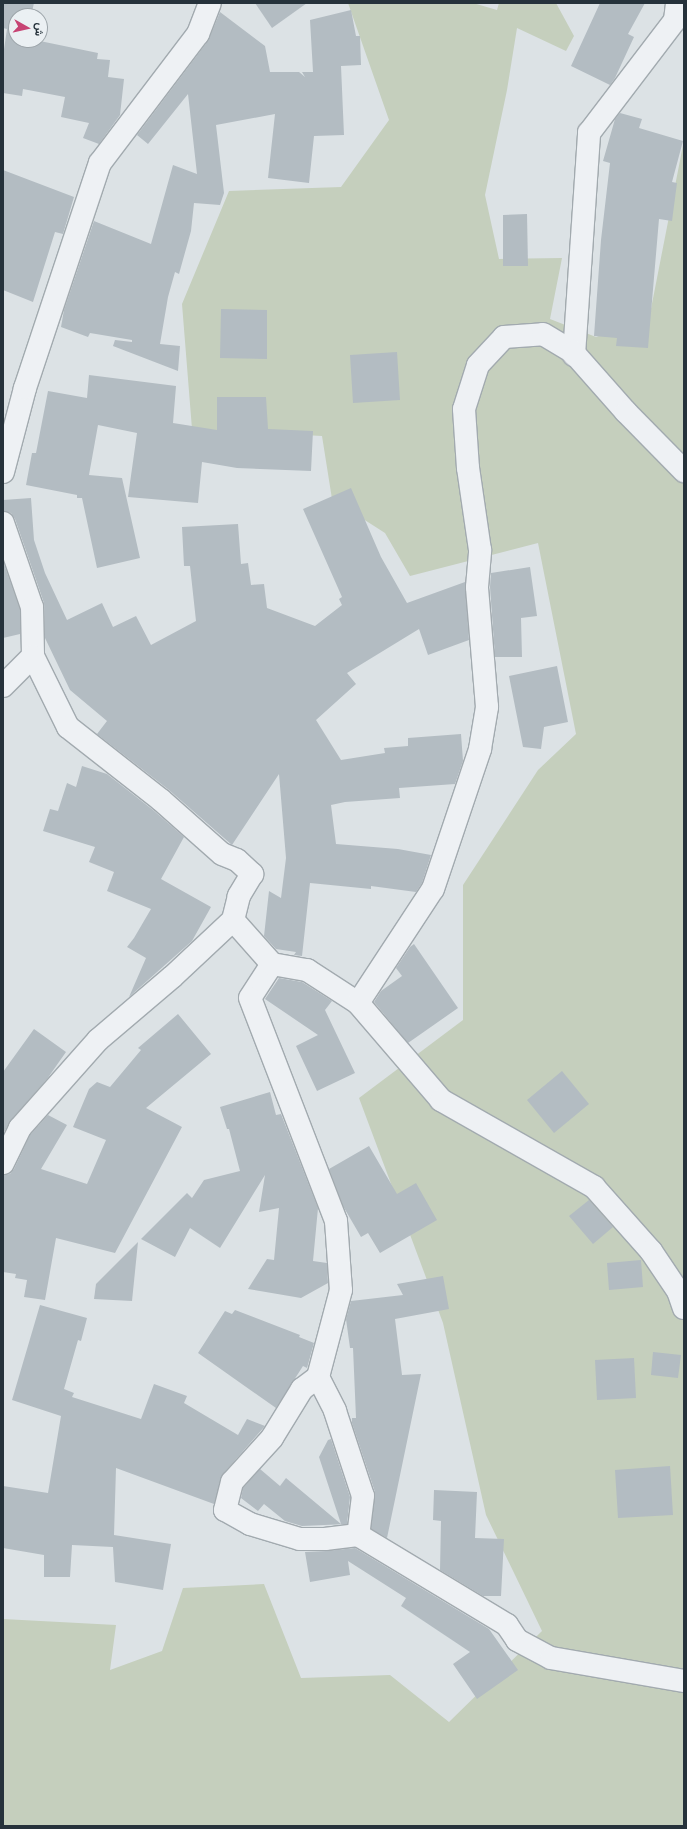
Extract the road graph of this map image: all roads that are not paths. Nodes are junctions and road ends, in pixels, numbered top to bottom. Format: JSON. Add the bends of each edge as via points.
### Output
{"nodes":[{"id":1,"x":210,"y":3,"type":"edge"},
{"id":2,"x":677,"y":3,"type":"edge"},
{"id":3,"x":574,"y":355,"type":"junction"},
{"id":4,"x":684,"y":471,"type":"edge"},
{"id":5,"x":3,"y":472,"type":"edge"},
{"id":6,"x":3,"y":523,"type":"edge"},
{"id":7,"x":33,"y":656,"type":"junction"},
{"id":8,"x":3,"y":686,"type":"edge"},
{"id":9,"x":233,"y":920,"type":"junction"},
{"id":10,"x":272,"y":964,"type":"junction"},
{"id":11,"x":358,"y":1003,"type":"junction"},
{"id":12,"x":3,"y":1163,"type":"edge"},
{"id":13,"x":684,"y":1308,"type":"edge"},
{"id":14,"x":318,"y":1377,"type":"junction"},
{"id":15,"x":358,"y":1535,"type":"junction"},
{"id":16,"x":684,"y":1681,"type":"edge"}],
"edges":[{"from":1,"to":5,"type":"street","via":[[198,34],[100,163],[24,388]]},
{"from":2,"to":3,"type":"street","via":[[675,20],[589,133]]},
{"from":3,"to":4,"type":"street"},
{"from":3,"to":11,"type":"street","via":[[543,334],[504,337],[478,365],[464,409],[468,468],[480,550],[477,587],[487,707],[480,749],[434,889]]},
{"from":6,"to":7,"type":"street","via":[[32,607]]},
{"from":7,"to":8,"type":"street"},
{"from":7,"to":9,"type":"street","via":[[68,727],[161,800],[222,854],[237,860],[252,874],[239,896]]},
{"from":9,"to":10,"type":"street"},
{"from":9,"to":12,"type":"street","via":[[172,977],[98,1040],[20,1128]]},
{"from":10,"to":11,"type":"street","via":[[307,970]]},
{"from":10,"to":14,"type":"street","via":[[250,998],[336,1221],[342,1290]]},
{"from":11,"to":13,"type":"street","via":[[440,1100],[594,1187],[651,1251],[678,1291]]},
{"from":14,"to":15,"type":"street","via":[[337,1417],[363,1496]]},
{"from":14,"to":15,"type":"street","via":[[302,1389],[272,1438],[232,1482],[225,1510],[250,1524],[300,1539]]},
{"from":15,"to":16,"type":"street","via":[[508,1625],[517,1640],[551,1658]]}]}
